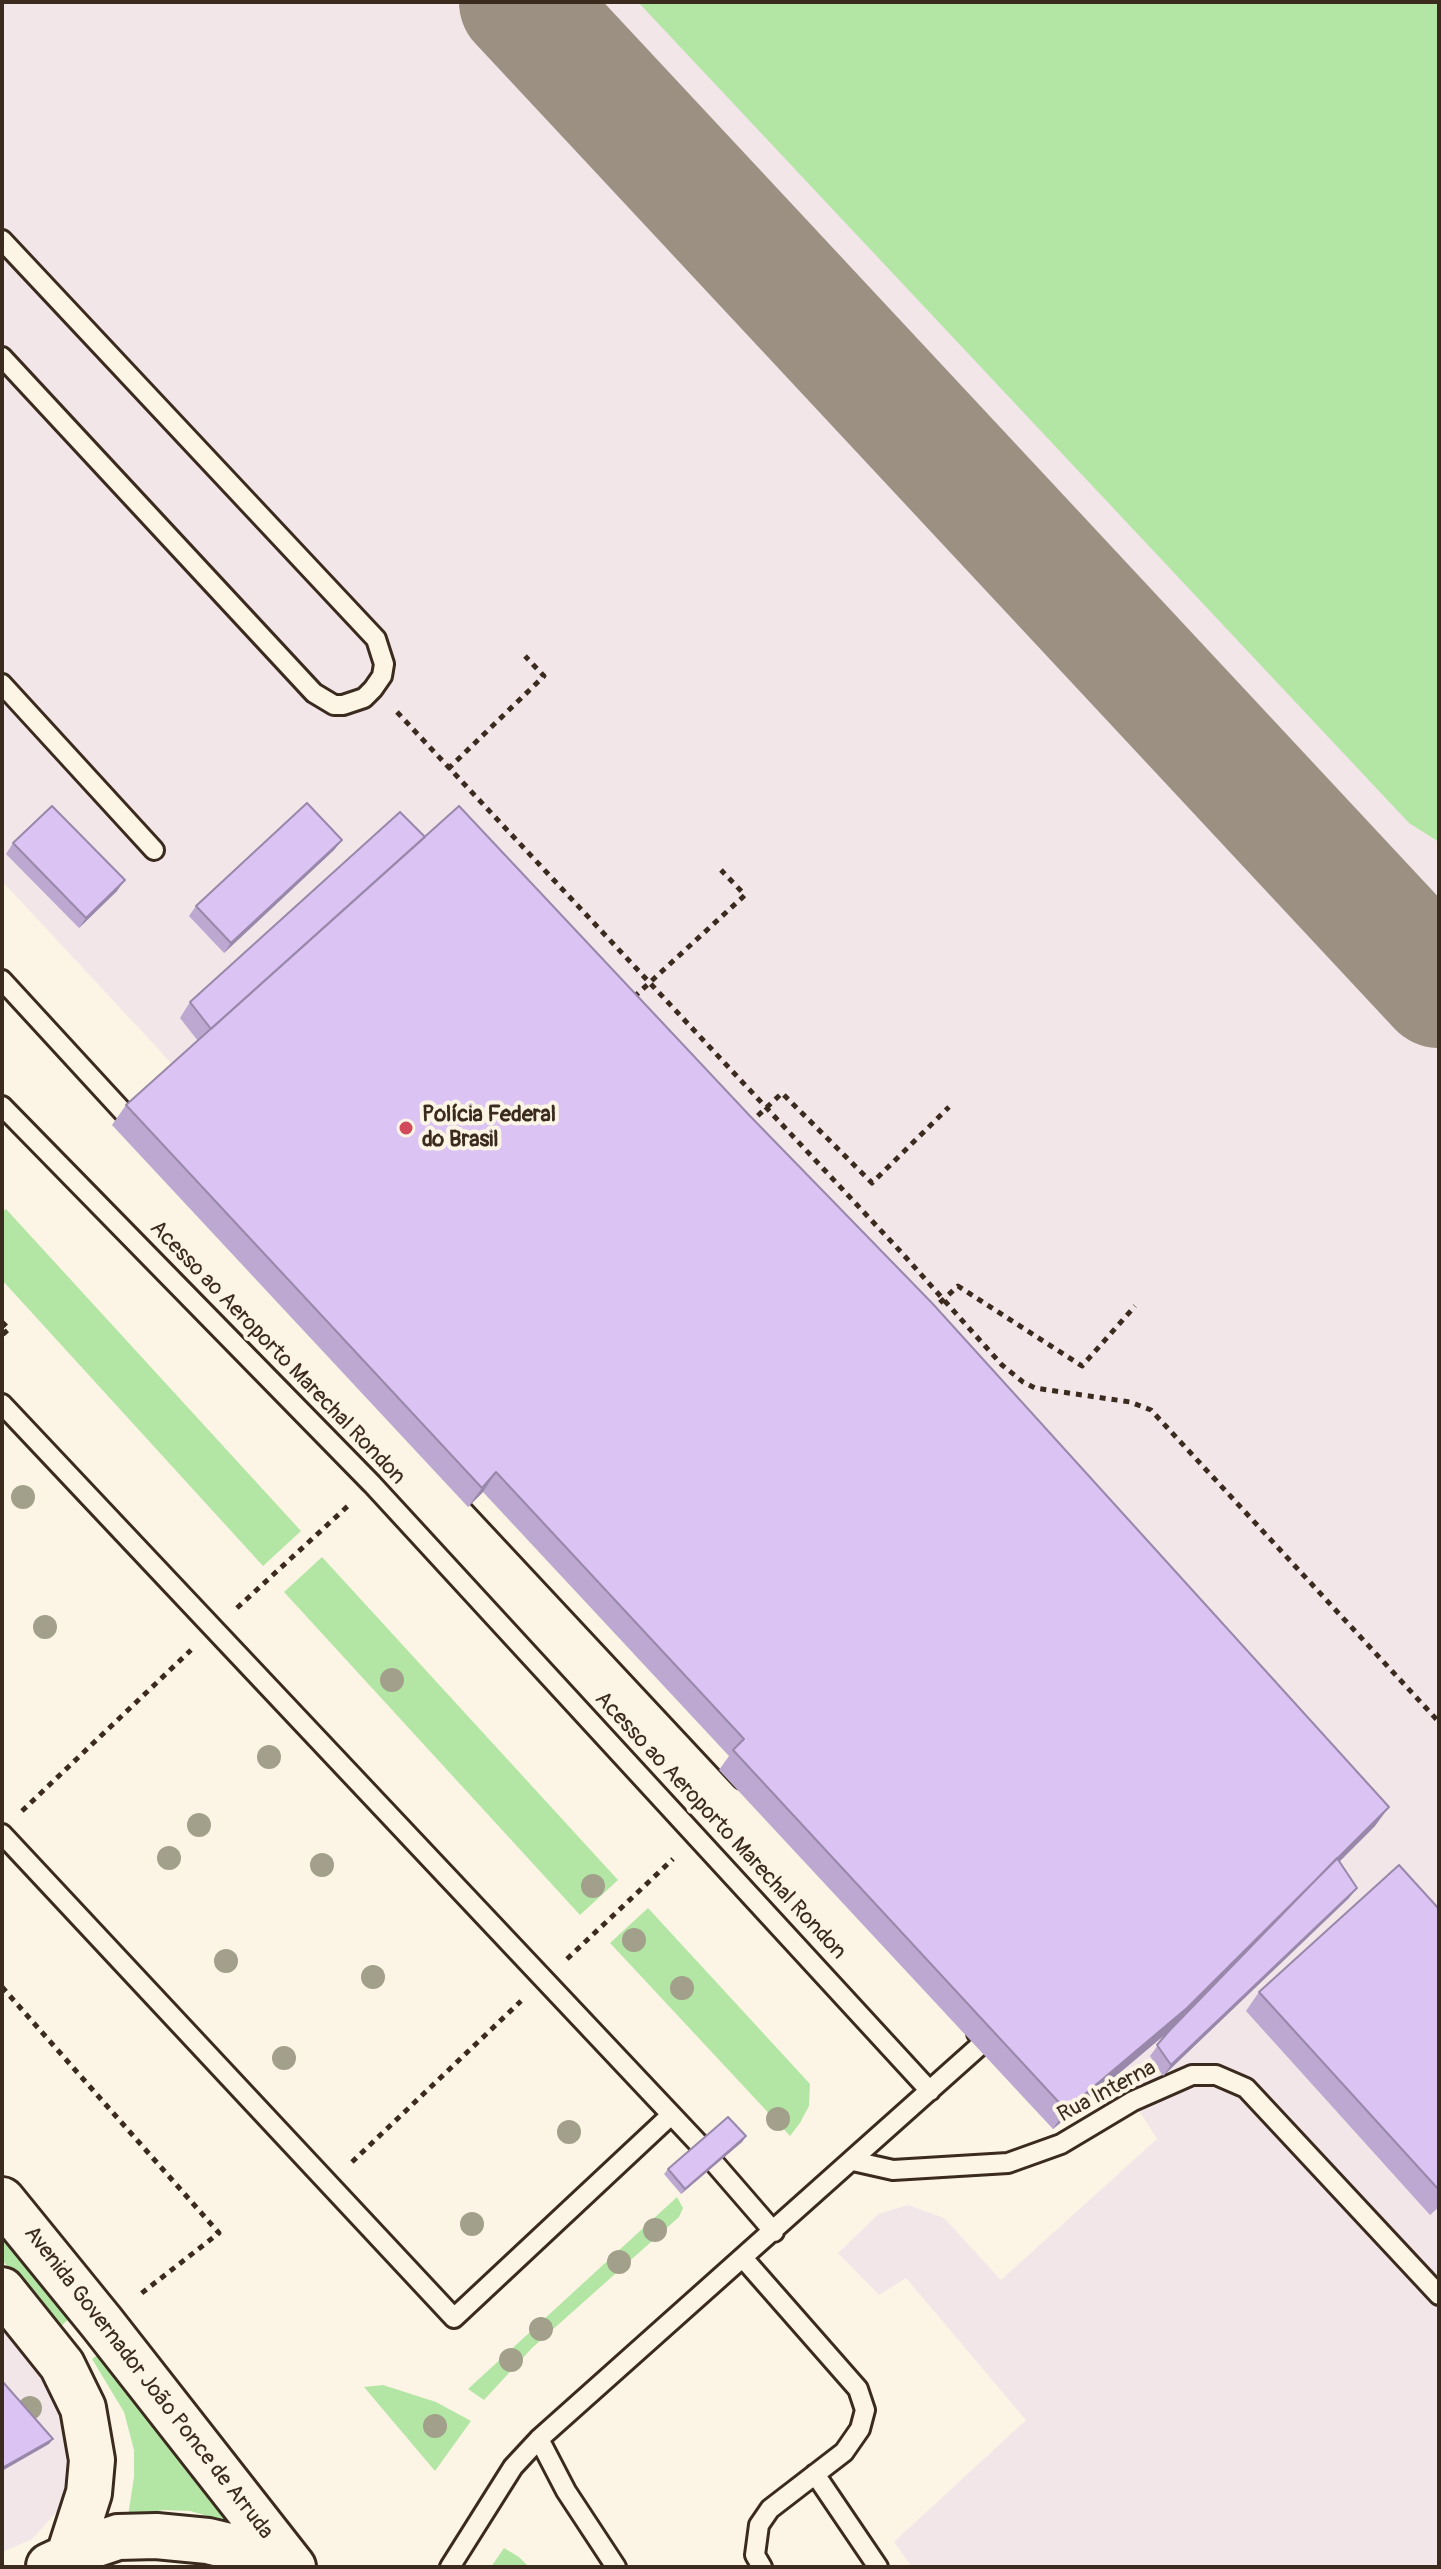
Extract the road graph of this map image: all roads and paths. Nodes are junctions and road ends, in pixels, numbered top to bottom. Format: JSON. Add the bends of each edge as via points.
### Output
{"nodes":[{"id":1,"x":2,"y":240,"type":"edge"},
{"id":2,"x":2,"y":357,"type":"edge"},
{"id":3,"x":525,"y":656,"type":"dead end"},
{"id":4,"x":2,"y":684,"type":"edge"},
{"id":5,"x":399,"y":717,"type":"dead end"},
{"id":6,"x":448,"y":769,"type":"junction"},
{"id":7,"x":154,"y":850,"type":"dead end"},
{"id":8,"x":721,"y":870,"type":"dead end"},
{"id":9,"x":2,"y":980,"type":"edge"},
{"id":10,"x":649,"y":983,"type":"junction"},
{"id":11,"x":629,"y":1002,"type":"edge"},
{"id":12,"x":2,"y":1106,"type":"edge"},
{"id":13,"x":949,"y":1107,"type":"dead end"},
{"id":14,"x":766,"y":1108,"type":"junction"},
{"id":15,"x":746,"y":1126,"type":"edge"},
{"id":16,"x":147,"y":1138,"type":"edge"},
{"id":17,"x":944,"y":1300,"type":"junction"},
{"id":18,"x":1135,"y":1306,"type":"dead end"},
{"id":19,"x":927,"y":1315,"type":"edge"},
{"id":20,"x":2,"y":1322,"type":"edge"},
{"id":21,"x":2,"y":1335,"type":"edge"},
{"id":22,"x":2,"y":1404,"type":"edge"},
{"id":23,"x":454,"y":1470,"type":"edge"},
{"id":24,"x":372,"y":1484,"type":"junction"},
{"id":25,"x":214,"y":1629,"type":"junction"},
{"id":26,"x":1439,"y":1722,"type":"edge"},
{"id":27,"x":759,"y":1798,"type":"edge"},
{"id":28,"x":8,"y":1826,"type":"edge"},
{"id":29,"x":698,"y":1837,"type":"junction"},
{"id":30,"x":544,"y":1980,"type":"junction"},
{"id":31,"x":2,"y":1987,"type":"edge"},
{"id":32,"x":963,"y":2018,"type":"edge"},
{"id":33,"x":930,"y":2091,"type":"junction"},
{"id":34,"x":671,"y":2115,"type":"junction"},
{"id":35,"x":1059,"y":2121,"type":"edge"},
{"id":36,"x":1078,"y":2135,"type":"junction"},
{"id":37,"x":699,"y":2144,"type":"edge"},
{"id":38,"x":853,"y":2161,"type":"junction"},
{"id":39,"x":716,"y":2165,"type":"edge"},
{"id":40,"x":328,"y":2185,"type":"junction"},
{"id":41,"x":2,"y":2200,"type":"edge"},
{"id":42,"x":774,"y":2232,"type":"junction"},
{"id":43,"x":743,"y":2258,"type":"junction"},
{"id":44,"x":2,"y":2290,"type":"edge"},
{"id":45,"x":1439,"y":2295,"type":"edge"},
{"id":46,"x":133,"y":2300,"type":"dead end"},
{"id":47,"x":539,"y":2439,"type":"junction"},
{"id":48,"x":815,"y":2474,"type":"junction"},
{"id":49,"x":58,"y":2561,"type":"edge"},
{"id":50,"x":281,"y":2567,"type":"edge"},
{"id":51,"x":293,"y":2567,"type":"edge"},
{"id":52,"x":450,"y":2567,"type":"edge"},
{"id":53,"x":616,"y":2567,"type":"edge"},
{"id":54,"x":762,"y":2567,"type":"edge"},
{"id":55,"x":878,"y":2567,"type":"edge"}],
"edges":[{"from":1,"to":2,"type":"lane","via":[[376,639],[384,664],[373,689],[343,705],[314,693]]},
{"from":3,"to":6,"type":"path","via":[[544,676]]},
{"from":4,"to":7,"type":"lane"},
{"from":5,"to":6,"type":"path"},
{"from":6,"to":10,"type":"path"},
{"from":8,"to":10,"type":"path","bridge":true,"via":[[745,895]]},
{"from":9,"to":16,"type":"lane"},
{"from":10,"to":11,"type":"path","bridge":true},
{"from":10,"to":14,"type":"path"},
{"from":12,"to":24,"type":"lane","name":"Acesso ao Aeroporto Marechal Rondon"},
{"from":13,"to":14,"type":"path","bridge":true,"via":[[872,1183],[782,1093]]},
{"from":14,"to":15,"type":"path","bridge":true},
{"from":14,"to":17,"type":"path"},
{"from":17,"to":18,"type":"path","bridge":true,"via":[[958,1286],[1082,1366]]},
{"from":17,"to":19,"type":"path","bridge":true},
{"from":17,"to":26,"type":"path","via":[[1023,1382],[1151,1410]]},
{"from":20,"to":21,"type":"path","via":[[9,1329]]},
{"from":22,"to":25,"type":"lane"},
{"from":23,"to":27,"type":"lane"},
{"from":24,"to":25,"type":"path"},
{"from":24,"to":29,"type":"lane","name":"Acesso ao Aeroporto Marechal Rondon"},
{"from":25,"to":28,"type":"path"},
{"from":25,"to":30,"type":"lane"},
{"from":28,"to":40,"type":"lane"},
{"from":29,"to":30,"type":"path"},
{"from":29,"to":33,"type":"lane","name":"Acesso ao Aeroporto Marechal Rondon"},
{"from":30,"to":34,"type":"lane"},
{"from":30,"to":40,"type":"path"},
{"from":31,"to":46,"type":"path","via":[[219,2233]]},
{"from":32,"to":33,"type":"lane","via":[[990,2047]]},
{"from":33,"to":38,"type":"lane"},
{"from":34,"to":37,"type":"lane"},
{"from":34,"to":40,"type":"lane","via":[[454,2318]]},
{"from":35,"to":36,"type":"lane"},
{"from":36,"to":38,"type":"lane","name":"Rua Interna","via":[[1008,2163],[893,2170]]},
{"from":36,"to":45,"type":"lane","name":"Rua Interna","via":[[1133,2101],[1192,2075],[1216,2075],[1246,2088]]},
{"from":38,"to":42,"type":"lane"},
{"from":39,"to":42,"type":"lane"},
{"from":41,"to":51,"type":"main road","name":"Avenida Governador João Ponce de Arruda"},
{"from":42,"to":43,"type":"lane"},
{"from":43,"to":47,"type":"lane"},
{"from":43,"to":48,"type":"lane","via":[[858,2389],[865,2410],[860,2429],[844,2452]]},
{"from":44,"to":49,"type":"main road","via":[[62,2365],[83,2408],[92,2460],[89,2493]]},
{"from":47,"to":52,"type":"lane","via":[[513,2467]]},
{"from":47,"to":53,"type":"lane"},
{"from":48,"to":54,"type":"lane","via":[[770,2509],[759,2525],[755,2555]]},
{"from":48,"to":55,"type":"lane"},
{"from":49,"to":50,"type":"main road","via":[[118,2537],[182,2537],[233,2547]]}]}
